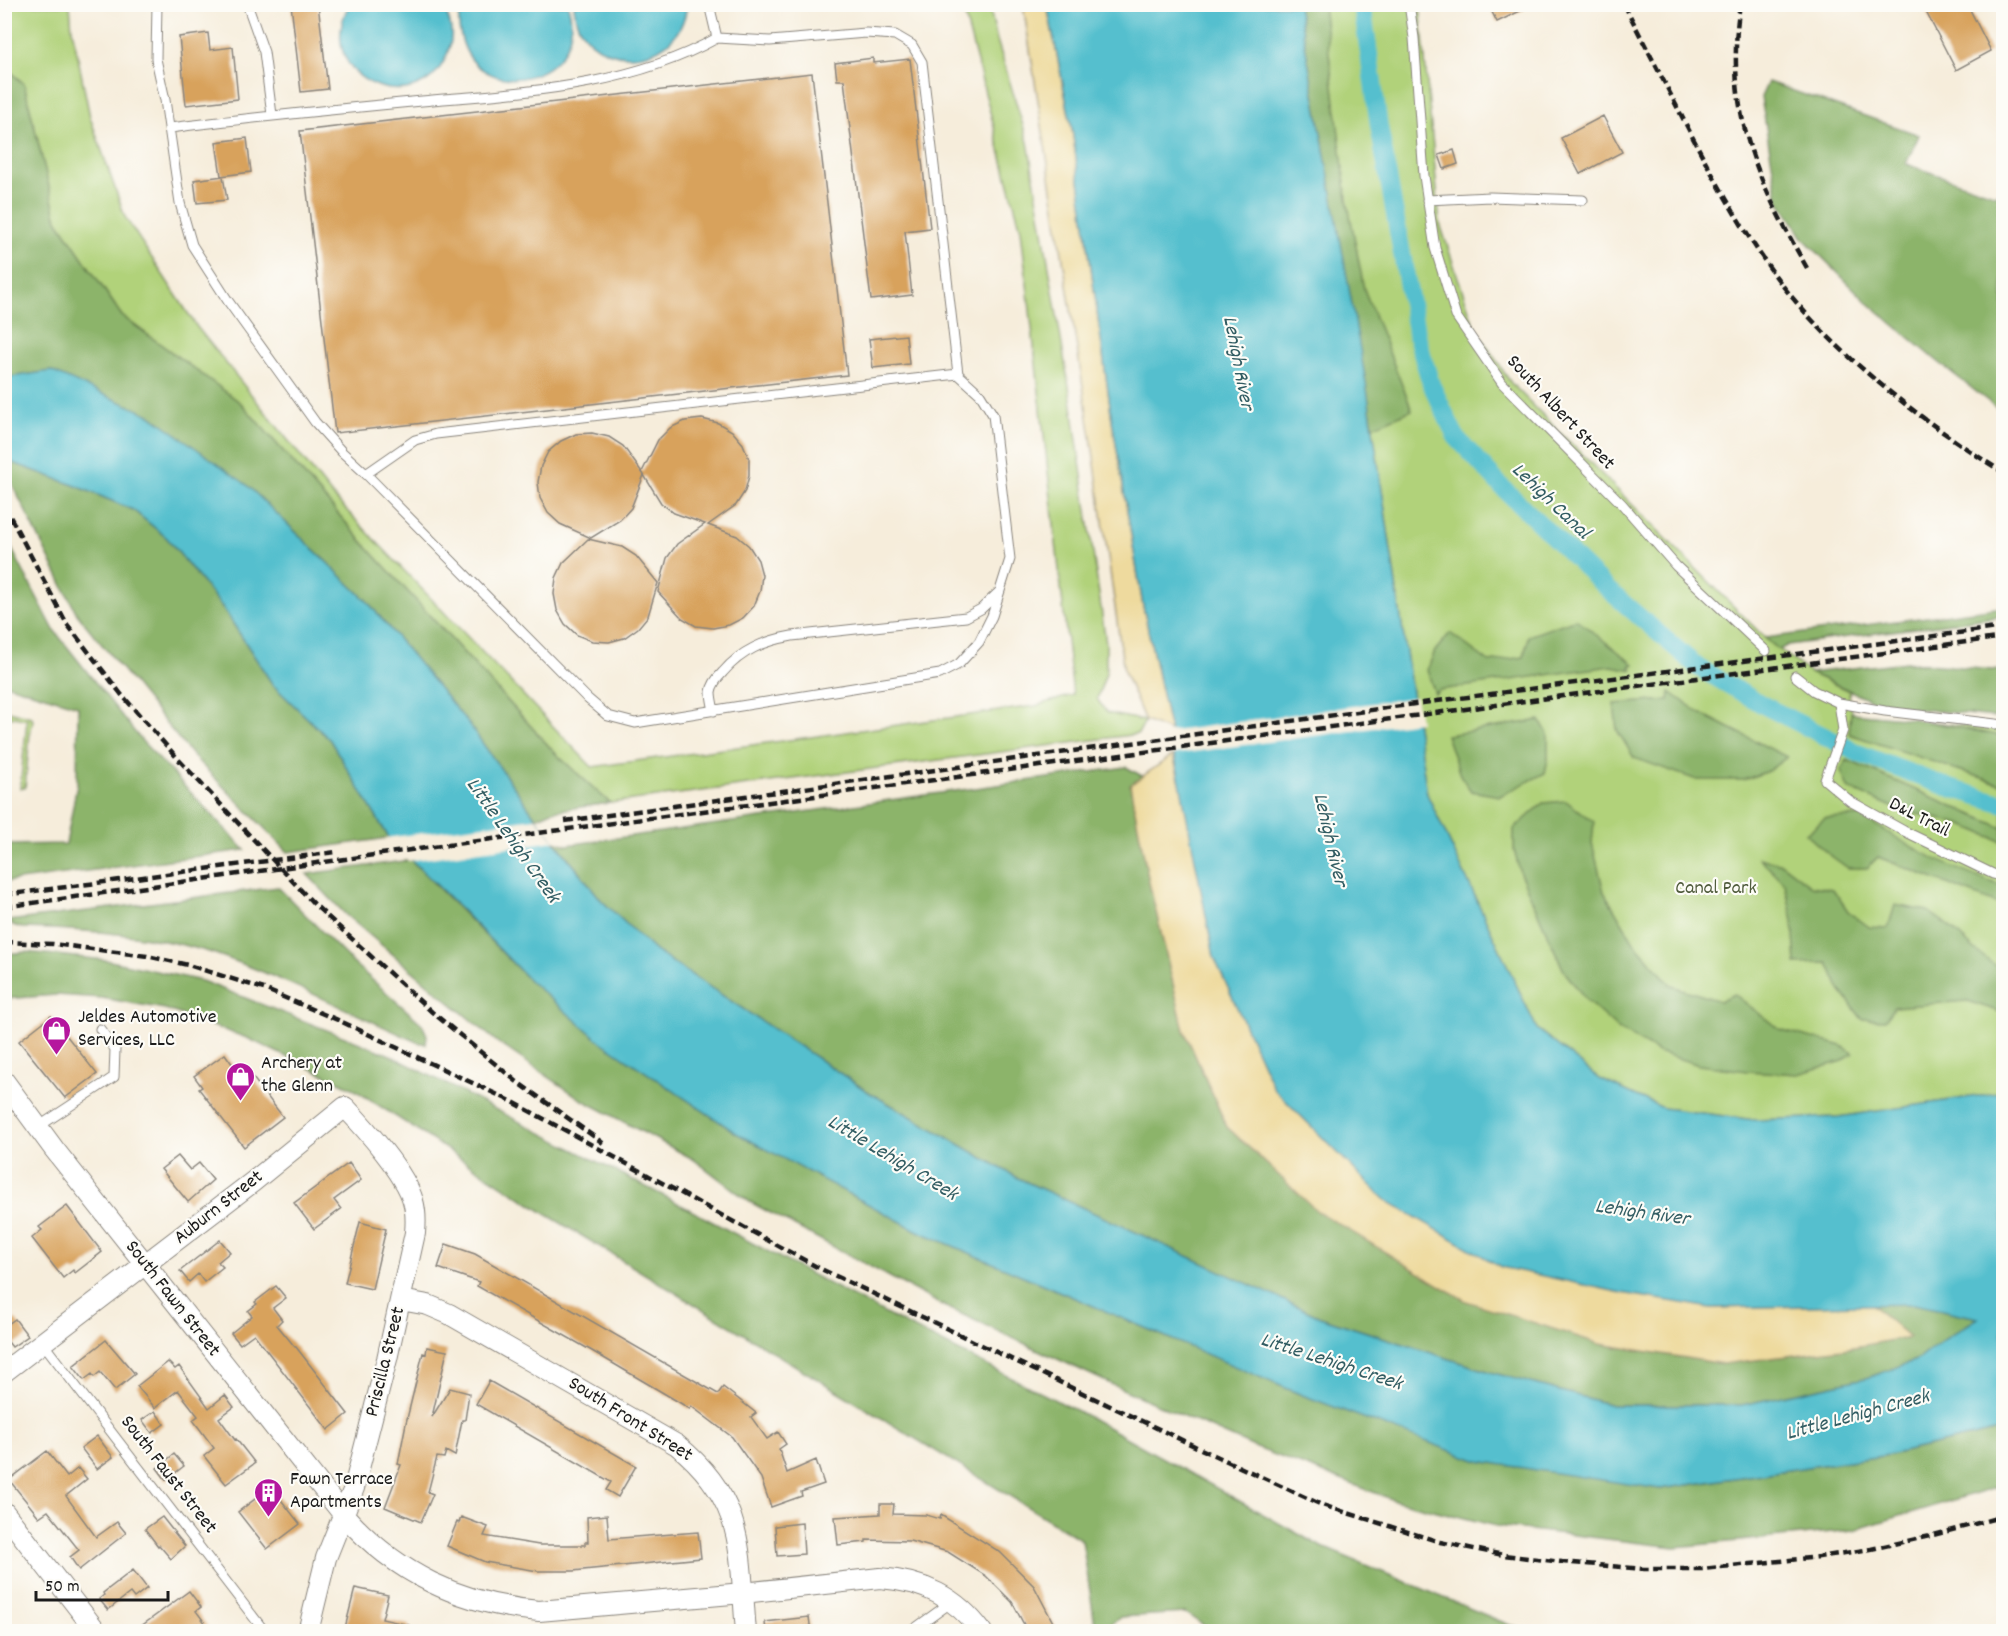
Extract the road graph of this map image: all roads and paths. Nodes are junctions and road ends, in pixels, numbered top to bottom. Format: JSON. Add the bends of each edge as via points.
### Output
{"nodes":[{"id":1,"x":157,"y":4,"type":"edge"},
{"id":2,"x":247,"y":4,"type":"edge"},
{"id":3,"x":709,"y":4,"type":"edge"},
{"id":4,"x":1409,"y":4,"type":"edge"},
{"id":5,"x":717,"y":38,"type":"junction"},
{"id":6,"x":272,"y":115,"type":"junction"},
{"id":7,"x":170,"y":128,"type":"junction"},
{"id":8,"x":1428,"y":200,"type":"junction"},
{"id":9,"x":1583,"y":200,"type":"dead end"},
{"id":10,"x":958,"y":374,"type":"junction"},
{"id":11,"x":366,"y":474,"type":"junction"},
{"id":12,"x":1001,"y":590,"type":"junction"},
{"id":13,"x":1766,"y":651,"type":"dead end"},
{"id":14,"x":1795,"y":676,"type":"dead end"},
{"id":15,"x":1839,"y":703,"type":"junction"},
{"id":16,"x":714,"y":711,"type":"junction"},
{"id":17,"x":2004,"y":724,"type":"edge"},
{"id":18,"x":2004,"y":877,"type":"edge"},
{"id":19,"x":100,"y":1029,"type":"dead end"},
{"id":20,"x":4,"y":1081,"type":"edge"},
{"id":21,"x":345,"y":1107,"type":"joint"},
{"id":22,"x":38,"y":1127,"type":"junction"},
{"id":23,"x":145,"y":1264,"type":"junction"},
{"id":24,"x":400,"y":1300,"type":"junction"},
{"id":25,"x":42,"y":1342,"type":"junction"},
{"id":26,"x":4,"y":1371,"type":"edge"},
{"id":27,"x":4,"y":1512,"type":"edge"},
{"id":28,"x":343,"y":1515,"type":"junction"},
{"id":29,"x":743,"y":1593,"type":"junction"},
{"id":30,"x":953,"y":1601,"type":"junction"},
{"id":31,"x":97,"y":1632,"type":"edge"},
{"id":32,"x":265,"y":1632,"type":"edge"},
{"id":33,"x":308,"y":1632,"type":"edge"},
{"id":34,"x":746,"y":1632,"type":"edge"},
{"id":35,"x":910,"y":1632,"type":"edge"},
{"id":36,"x":982,"y":1632,"type":"edge"}],
"edges":[{"from":1,"to":7,"type":"lane","via":[[156,59]]},
{"from":2,"to":6,"type":"lane","via":[[264,52]]},
{"from":3,"to":5,"type":"lane"},
{"from":4,"to":8,"type":"lane","name":"South Albert Street"},
{"from":5,"to":6,"type":"lane","via":[[678,58],[588,82],[516,93]]},
{"from":5,"to":10,"type":"lane","via":[[770,41],[866,33],[894,35],[912,45],[922,62]]},
{"from":6,"to":7,"type":"lane"},
{"from":7,"to":11,"type":"lane","via":[[180,202],[192,245],[315,422]]},
{"from":8,"to":9,"type":"lane"},
{"from":8,"to":13,"type":"lane","name":"South Albert Street","via":[[1435,248],[1456,316],[1502,383],[1622,504],[1676,566]]},
{"from":10,"to":11,"type":"lane","via":[[436,434],[415,440]]},
{"from":10,"to":12,"type":"lane","via":[[980,394],[993,415],[1010,559]]},
{"from":11,"to":16,"type":"lane","via":[[608,716],[635,723]]},
{"from":12,"to":16,"type":"lane","via":[[979,642],[959,664],[940,674]]},
{"from":12,"to":16,"type":"lane","via":[[966,617],[792,636],[751,647],[717,678],[711,691]]},
{"from":14,"to":15,"type":"lane"},
{"from":15,"to":17,"type":"lane"},
{"from":15,"to":18,"type":"lane","name":"D&L Trail","via":[[1844,730],[1825,780],[1850,801],[1904,831]]},
{"from":19,"to":22,"type":"lane","via":[[115,1049],[114,1077]]},
{"from":20,"to":22,"type":"street","name":"South Fawn Street"},
{"from":21,"to":23,"type":"street","name":"Auburn Street"},
{"from":21,"to":24,"type":"street","name":"Priscilla Street","via":[[406,1183],[413,1200],[415,1233]]},
{"from":22,"to":23,"type":"street","name":"South Fawn Street"},
{"from":23,"to":25,"type":"street","name":"Auburn Street"},
{"from":23,"to":28,"type":"street","name":"South Fawn Street"},
{"from":24,"to":28,"type":"street","name":"Priscilla Street","via":[[354,1488]]},
{"from":24,"to":29,"type":"street","name":"South Front Street","via":[[449,1314],[677,1445],[696,1460],[727,1503],[735,1526]]},
{"from":25,"to":26,"type":"street","name":"Auburn Street"},
{"from":25,"to":32,"type":"lane","name":"South Faust Street"},
{"from":27,"to":31,"type":"street"},
{"from":28,"to":29,"type":"street","name":"South Fawn Street","via":[[384,1554],[414,1575],[475,1600],[511,1609],[539,1611]]},
{"from":28,"to":33,"type":"street","name":"Priscilla Street","via":[[326,1558]]},
{"from":29,"to":30,"type":"street","name":"South Fawn Street","via":[[880,1578],[921,1584]]},
{"from":29,"to":34,"type":"street","name":"South Front Street"},
{"from":30,"to":35,"type":"lane"},
{"from":30,"to":36,"type":"street","name":"South Fawn Street"}]}
